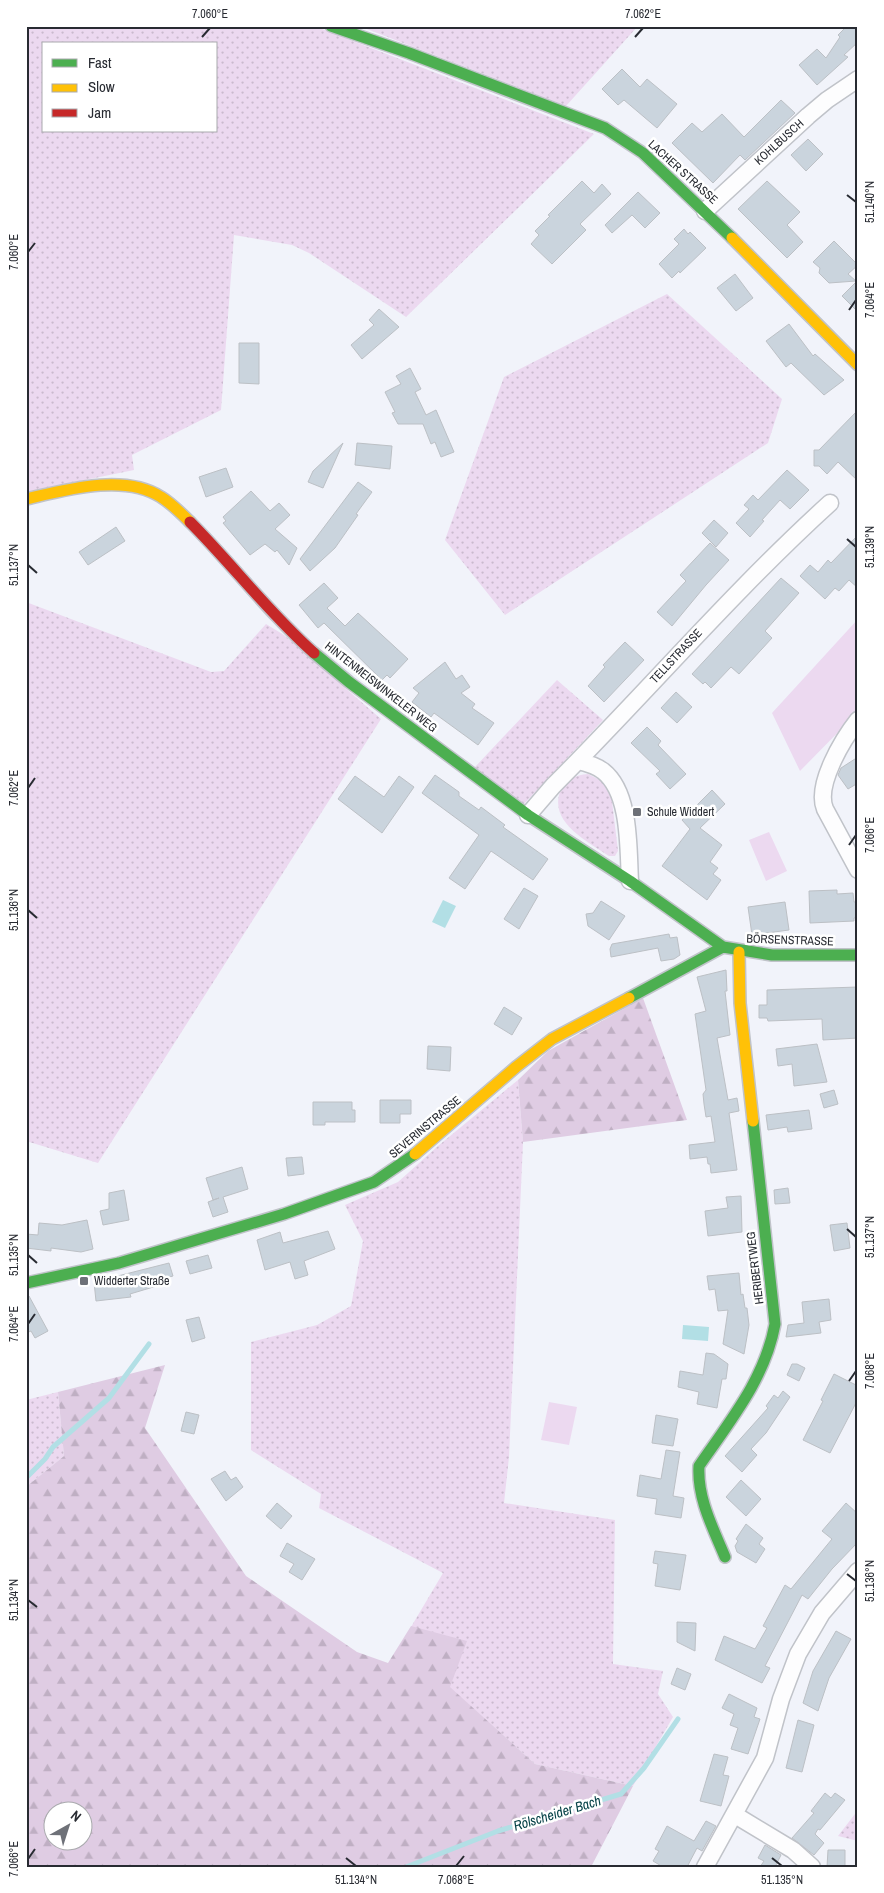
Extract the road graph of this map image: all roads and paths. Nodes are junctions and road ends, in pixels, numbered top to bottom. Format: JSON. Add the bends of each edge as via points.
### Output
{"nodes":[{"id":1,"x":331,"y":26,"type":"edge"},
{"id":2,"x":858,"y":79,"type":"edge"},
{"id":3,"x":705,"y":211,"type":"junction"},
{"id":4,"x":858,"y":365,"type":"edge"},
{"id":5,"x":26,"y":499,"type":"edge"},
{"id":6,"x":830,"y":503,"type":"dead end"},
{"id":7,"x":858,"y":720,"type":"edge"},
{"id":8,"x":578,"y":761,"type":"junction"},
{"id":9,"x":528,"y":815,"type":"junction"},
{"id":10,"x":858,"y":870,"type":"edge"},
{"id":11,"x":630,"y":881,"type":"junction"},
{"id":12,"x":723,"y":948,"type":"junction"},
{"id":13,"x":739,"y":952,"type":"junction"},
{"id":14,"x":858,"y":955,"type":"edge"},
{"id":15,"x":26,"y":1283,"type":"edge"},
{"id":16,"x":725,"y":1557,"type":"dead end"},
{"id":17,"x":858,"y":1571,"type":"edge"},
{"id":18,"x":735,"y":1815,"type":"junction"},
{"id":19,"x":705,"y":1867,"type":"edge"},
{"id":20,"x":812,"y":1867,"type":"edge"}],
"edges":[{"from":1,"to":3,"type":"street","name":"LACHER STRASSE","via":[[605,128],[643,153]]},
{"from":2,"to":3,"type":"street","name":"KOHLBUSCH","via":[[808,116]]},
{"from":3,"to":4,"type":"street","name":"LACHER STRASSE"},
{"from":5,"to":9,"type":"street","name":"HINTENMEISWINKELER WEG","via":[[66,490],[121,484],[160,496],[202,534],[272,612],[330,667]]},
{"from":6,"to":8,"type":"street","name":"TELLSTRASSE","via":[[726,604]]},
{"from":7,"to":10,"type":"street","via":[[829,768],[823,800]]},
{"from":8,"to":9,"type":"street","name":"TELLSTRASSE"},
{"from":8,"to":11,"type":"street","via":[[602,771],[619,792],[625,818]]},
{"from":9,"to":11,"type":"street","name":"HINTENMEISWINKELER WEG"},
{"from":11,"to":12,"type":"street","name":"HINTENMEISWINKELER WEG"},
{"from":12,"to":13,"type":"street","name":"BÖRSENSTRASSE"},
{"from":12,"to":15,"type":"street","name":"SEVERINSTRASSE","via":[[547,1042],[412,1157],[374,1182],[201,1240],[119,1263]]},
{"from":13,"to":14,"type":"street","name":"BÖRSENSTRASSE"},
{"from":13,"to":16,"type":"street","name":"HERIBERTWEG","via":[[740,1003],[775,1324],[761,1372],[699,1466],[697,1474]]},
{"from":17,"to":18,"type":"street","via":[[822,1613],[798,1654],[765,1758]]},
{"from":18,"to":19,"type":"street"},
{"from":18,"to":20,"type":"street","via":[[793,1850]]}]}
